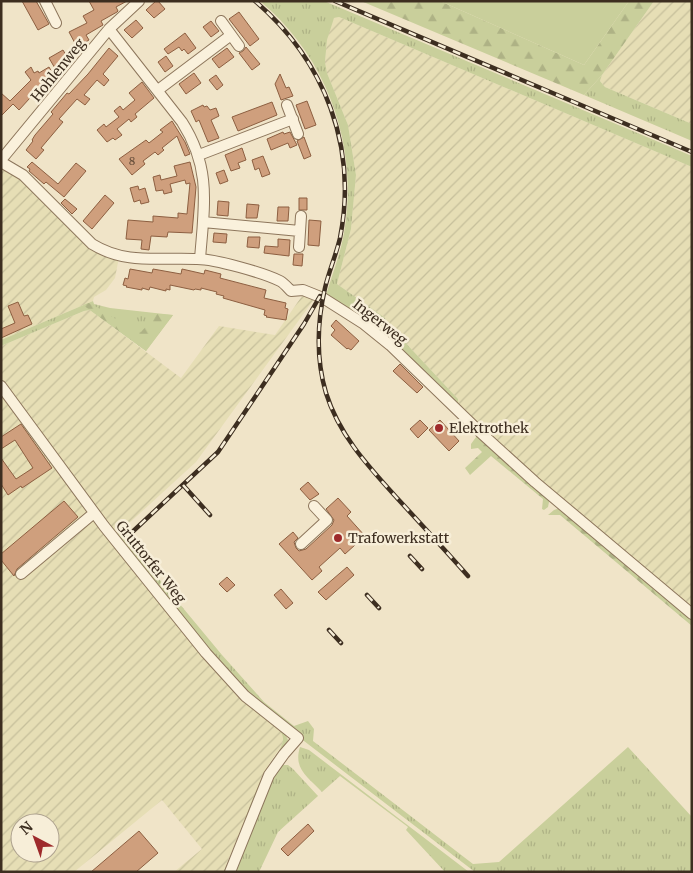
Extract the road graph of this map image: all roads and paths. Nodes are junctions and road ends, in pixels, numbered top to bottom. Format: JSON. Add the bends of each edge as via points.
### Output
{"nodes":[{"id":1,"x":44,"y":1,"type":"edge"},
{"id":2,"x":139,"y":1,"type":"edge"},
{"id":3,"x":221,"y":21,"type":"dead end"},
{"id":4,"x":56,"y":23,"type":"dead end"},
{"id":5,"x":109,"y":29,"type":"junction"},
{"id":6,"x":231,"y":35,"type":"junction"},
{"id":7,"x":239,"y":46,"type":"dead end"},
{"id":8,"x":158,"y":90,"type":"junction"},
{"id":9,"x":287,"y":105,"type":"dead end"},
{"id":10,"x":293,"y":119,"type":"junction"},
{"id":11,"x":298,"y":134,"type":"dead end"},
{"id":12,"x":200,"y":155,"type":"junction"},
{"id":13,"x":1,"y":161,"type":"edge"},
{"id":14,"x":301,"y":216,"type":"dead end"},
{"id":15,"x":203,"y":222,"type":"junction"},
{"id":16,"x":300,"y":231,"type":"junction"},
{"id":17,"x":299,"y":247,"type":"dead end"},
{"id":18,"x":200,"y":259,"type":"junction"},
{"id":19,"x":1,"y":386,"type":"edge"},
{"id":20,"x":314,"y":506,"type":"dead end"},
{"id":21,"x":94,"y":513,"type":"junction"},
{"id":22,"x":301,"y":544,"type":"dead end"},
{"id":23,"x":21,"y":574,"type":"dead end"},
{"id":24,"x":692,"y":614,"type":"edge"},
{"id":25,"x":230,"y":872,"type":"edge"}],
"edges":[{"from":1,"to":4,"type":"street"},
{"from":2,"to":5,"type":"street","name":"Hohlenweg"},
{"from":3,"to":6,"type":"street"},
{"from":5,"to":8,"type":"street"},
{"from":5,"to":13,"type":"street","name":"Hohlenweg"},
{"from":6,"to":7,"type":"street"},
{"from":6,"to":8,"type":"street"},
{"from":8,"to":12,"type":"street","via":[[191,135]]},
{"from":9,"to":10,"type":"street"},
{"from":10,"to":11,"type":"street"},
{"from":10,"to":12,"type":"street"},
{"from":12,"to":15,"type":"street","via":[[205,190]]},
{"from":13,"to":18,"type":"street","name":"Ingerweg","via":[[23,176],[104,252],[133,259]]},
{"from":14,"to":16,"type":"street"},
{"from":15,"to":16,"type":"street"},
{"from":15,"to":18,"type":"street"},
{"from":16,"to":17,"type":"street"},
{"from":18,"to":24,"type":"street","name":"Ingerweg","via":[[281,281],[291,291],[303,290],[323,298],[364,324],[528,476]]},
{"from":19,"to":21,"type":"street","name":"Gruttorfer Weg"},
{"from":20,"to":22,"type":"street","via":[[327,520]]},
{"from":21,"to":23,"type":"street"},
{"from":21,"to":25,"type":"street","name":"Gruttorfer Weg","via":[[228,678],[245,696],[298,738],[269,775]]}]}
